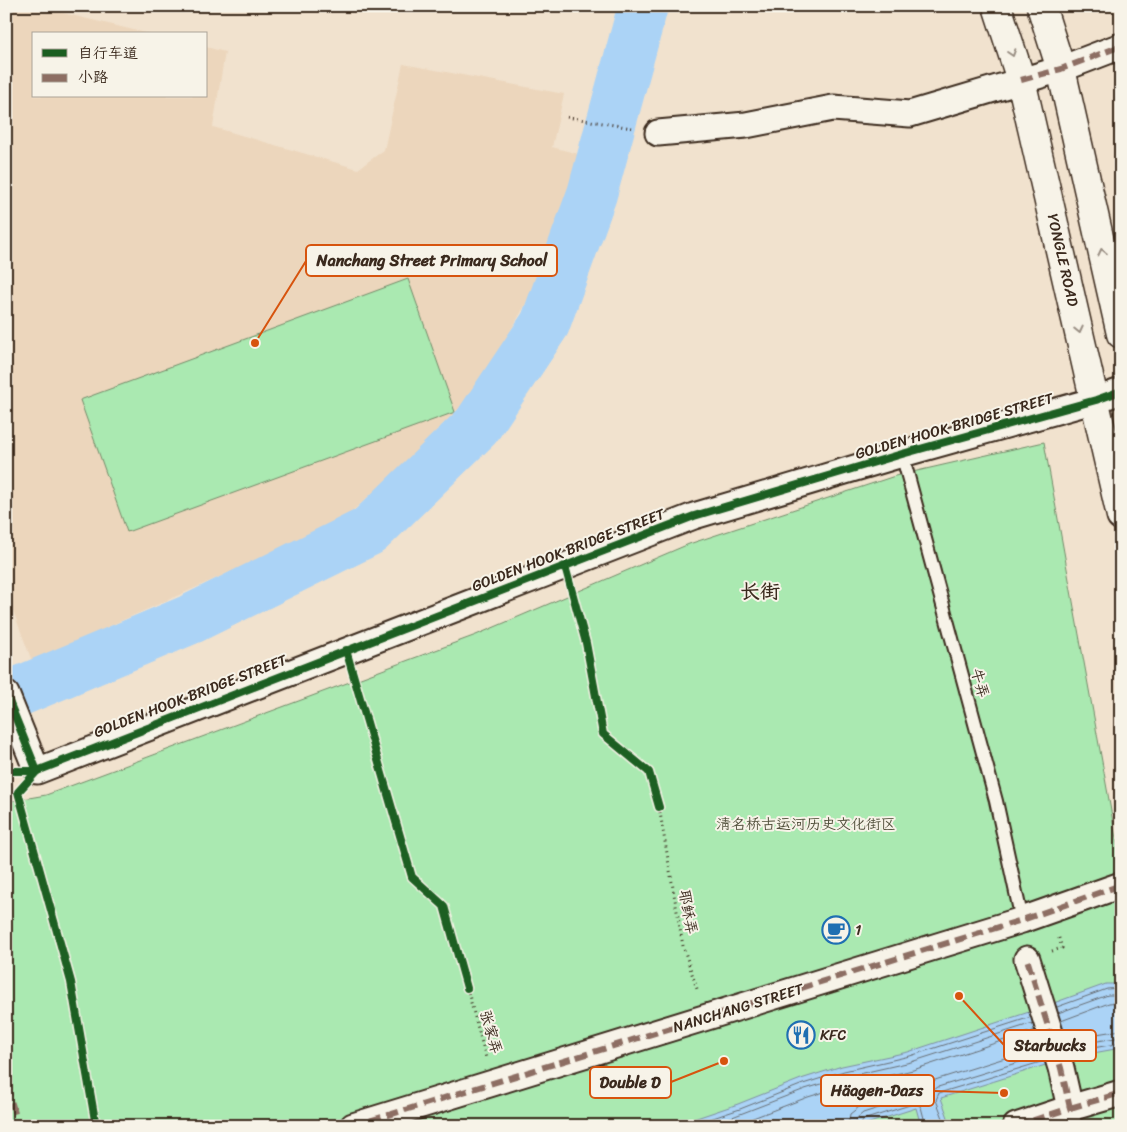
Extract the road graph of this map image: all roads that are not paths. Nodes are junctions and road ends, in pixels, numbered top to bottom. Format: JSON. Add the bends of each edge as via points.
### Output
{"nodes":[{"id":1,"x":997,"y":6,"type":"edge"},
{"id":2,"x":1041,"y":6,"type":"edge"},
{"id":3,"x":1121,"y":46,"type":"edge"},
{"id":4,"x":1061,"y":69,"type":"junction"},
{"id":5,"x":1021,"y":80,"type":"junction"},
{"id":6,"x":658,"y":133,"type":"road end"},
{"id":7,"x":1121,"y":334,"type":"edge"},
{"id":8,"x":1121,"y":391,"type":"edge"},
{"id":9,"x":1096,"y":400,"type":"junction"},
{"id":10,"x":902,"y":454,"type":"junction"},
{"id":11,"x":1121,"y":516,"type":"edge"},
{"id":12,"x":6,"y":694,"type":"edge"},
{"id":13,"x":1121,"y":885,"type":"edge"},
{"id":14,"x":1022,"y":920,"type":"junction"},
{"id":15,"x":1027,"y":959,"type":"dead end"},
{"id":16,"x":1121,"y":1093,"type":"edge"},
{"id":17,"x":1073,"y":1117,"type":"edge"},
{"id":18,"x":353,"y":1126,"type":"edge"},
{"id":19,"x":1016,"y":1126,"type":"edge"}],
"edges":[{"from":1,"to":5,"type":"main road","name":"YONGLE ROAD","one_way":true},
{"from":2,"to":4,"type":"main road"},
{"from":3,"to":4,"type":"street"},
{"from":4,"to":5,"type":"street"},
{"from":7,"to":4,"type":"main road","one_way":true},
{"from":5,"to":6,"type":"street","via":[[910,114],[833,108],[746,126]]},
{"from":5,"to":9,"type":"main road","name":"YONGLE ROAD","one_way":true},
{"from":8,"to":9,"type":"street","name":"GOLDEN HOOK BRIDGE STREET"},
{"from":9,"to":10,"type":"street","name":"GOLDEN HOOK BRIDGE STREET"},
{"from":9,"to":11,"type":"main road","name":"YONGLE ROAD"},
{"from":10,"to":12,"type":"street","name":"GOLDEN HOOK BRIDGE STREET","via":[[694,516],[37,770]]},
{"from":10,"to":14,"type":"lane","name":"牛弄","via":[[996,801]]},
{"from":13,"to":14,"type":"street","name":"NANCHANG STREET"},
{"from":14,"to":18,"type":"street","name":"NANCHANG STREET"},
{"from":15,"to":17,"type":"street"},
{"from":16,"to":17,"type":"street"},
{"from":17,"to":19,"type":"street"}]}
